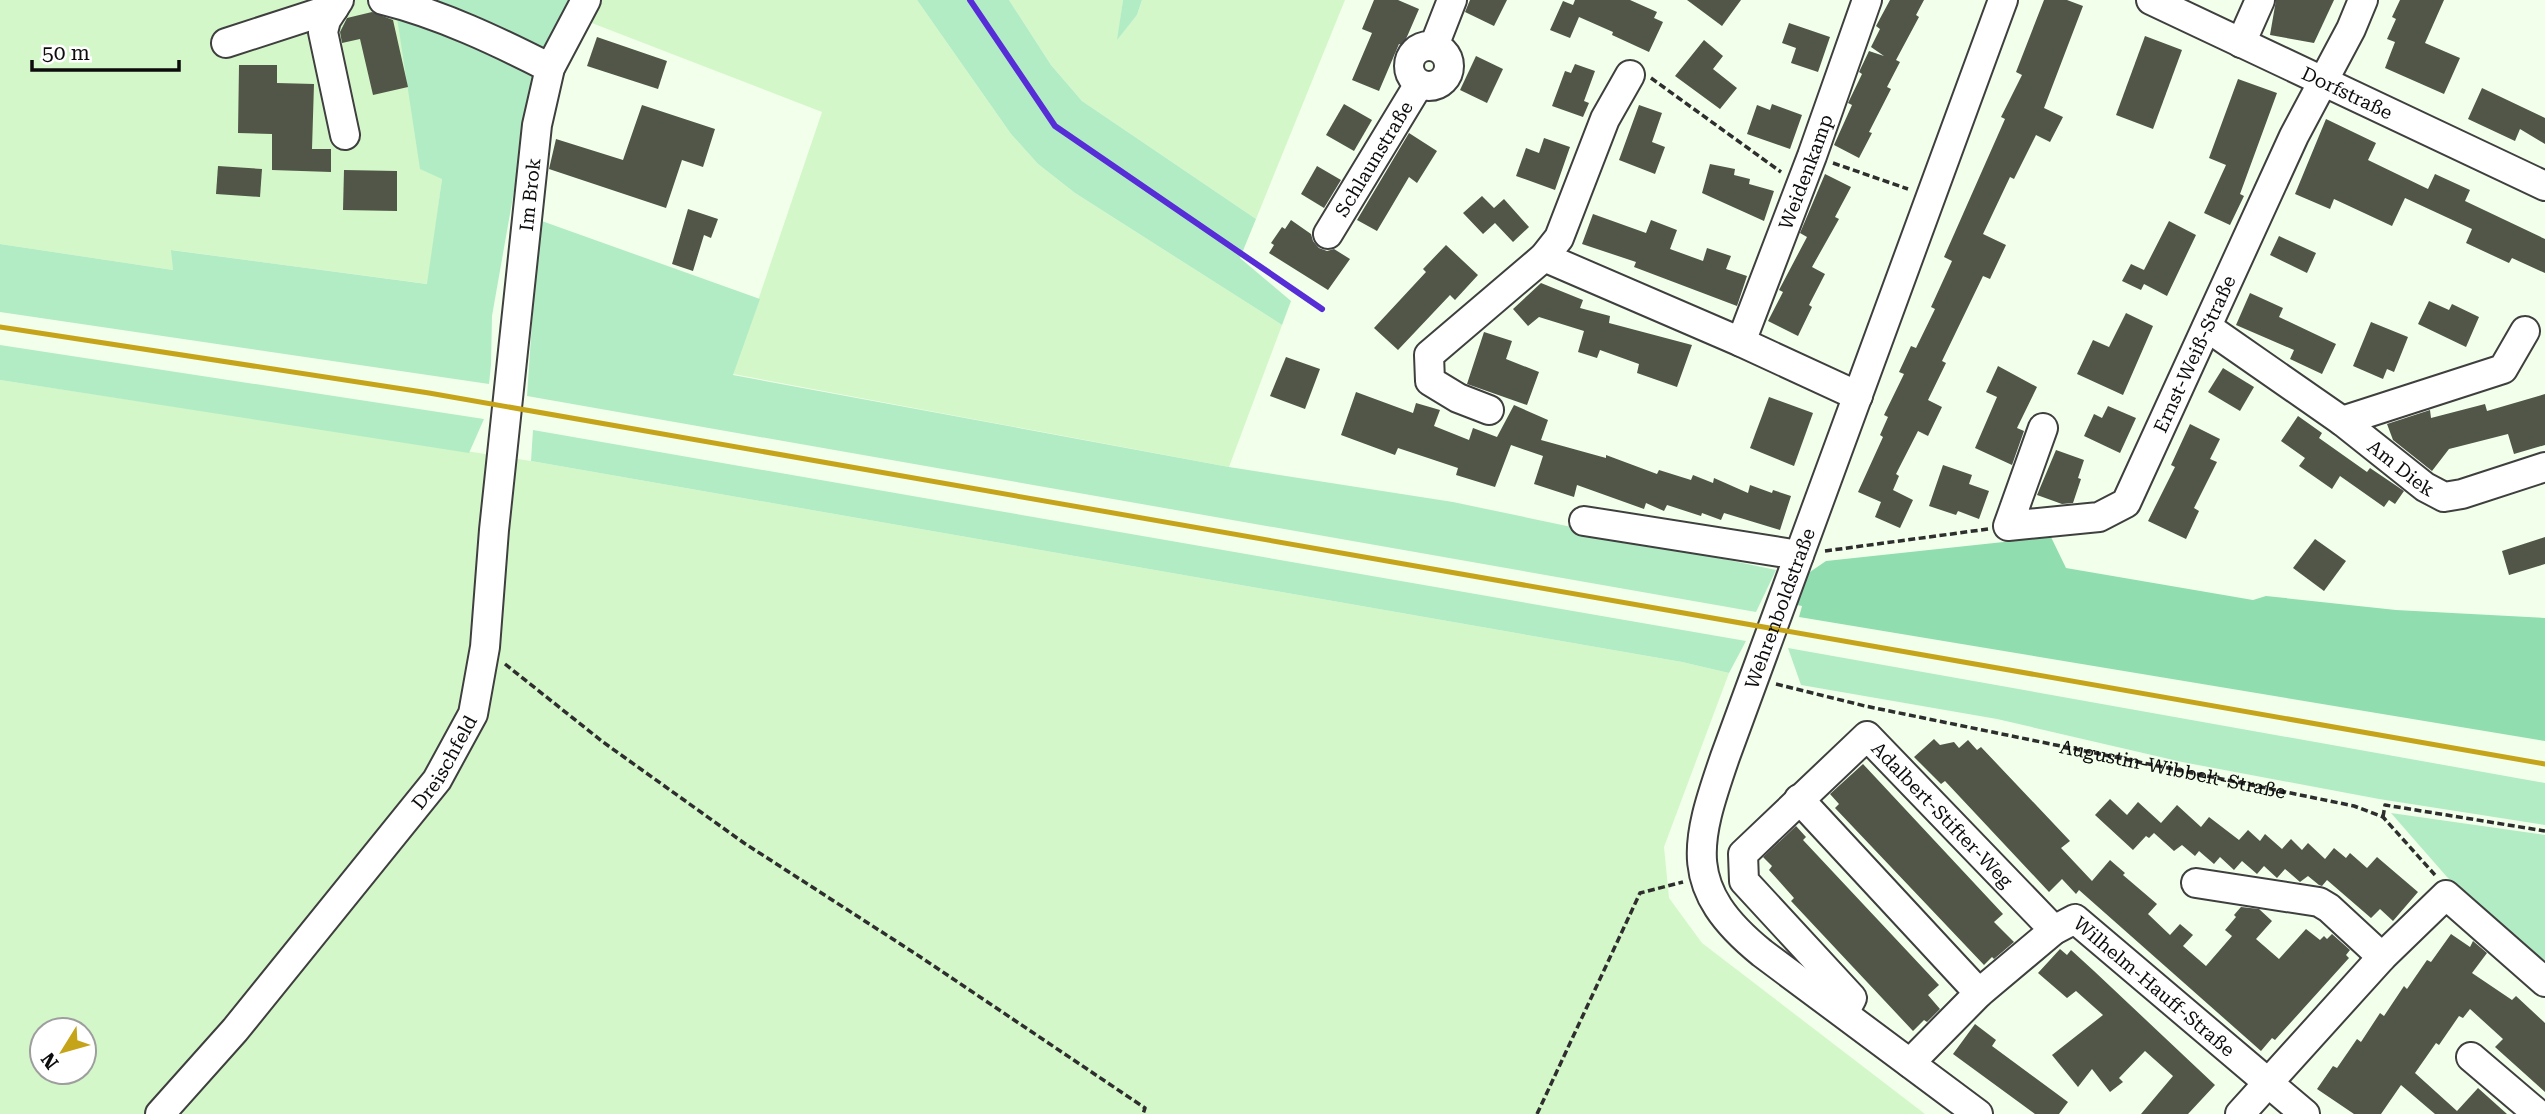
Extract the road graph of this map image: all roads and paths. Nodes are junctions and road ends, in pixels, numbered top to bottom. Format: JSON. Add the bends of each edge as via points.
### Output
{"nodes":[{"id":1,"x":383,"y":0,"type":"edge"},
{"id":2,"x":586,"y":0,"type":"edge"},
{"id":3,"x":1452,"y":0,"type":"edge"},
{"id":4,"x":1867,"y":0,"type":"edge"},
{"id":5,"x":2003,"y":0,"type":"edge"},
{"id":6,"x":2151,"y":0,"type":"edge"},
{"id":7,"x":2260,"y":0,"type":"edge"},
{"id":8,"x":2363,"y":0,"type":"edge"},
{"id":9,"x":337,"y":4,"type":"edge"},
{"id":10,"x":226,"y":43,"type":"dead end"},
{"id":11,"x":2241,"y":43,"type":"junction"},
{"id":12,"x":550,"y":68,"type":"junction"},
{"id":13,"x":1630,"y":75,"type":"joint"},
{"id":14,"x":2324,"y":80,"type":"junction"},
{"id":15,"x":345,"y":135,"type":"dead end"},
{"id":16,"x":1812,"y":156,"type":"junction"},
{"id":17,"x":1802,"y":182,"type":"junction"},
{"id":18,"x":2545,"y":186,"type":"edge"},
{"id":19,"x":1930,"y":197,"type":"junction"},
{"id":20,"x":1328,"y":234,"type":"dead end"},
{"id":21,"x":1544,"y":257,"type":"junction"},
{"id":22,"x":516,"y":320,"type":"joint"},
{"id":23,"x":2207,"y":327,"type":"junction"},
{"id":24,"x":2525,"y":331,"type":"dead end"},
{"id":25,"x":1741,"y":342,"type":"junction"},
{"id":26,"x":1858,"y":396,"type":"junction"},
{"id":27,"x":1489,"y":410,"type":"dead end"},
{"id":28,"x":2342,"y":421,"type":"junction"},
{"id":29,"x":2043,"y":428,"type":"dead end"},
{"id":30,"x":2545,"y":467,"type":"edge"},
{"id":31,"x":1584,"y":521,"type":"dead end"},
{"id":32,"x":2008,"y":526,"type":"junction"},
{"id":33,"x":1799,"y":555,"type":"junction"},
{"id":34,"x":485,"y":648,"type":"junction"},
{"id":35,"x":1755,"y":679,"type":"junction"},
{"id":36,"x":1798,"y":799,"type":"junction"},
{"id":37,"x":2383,"y":817,"type":"junction"},
{"id":38,"x":2545,"y":831,"type":"edge"},
{"id":39,"x":1706,"y":879,"type":"junction"},
{"id":40,"x":2196,"y":883,"type":"dead end"},
{"id":41,"x":2446,"y":895,"type":"junction"},
{"id":42,"x":2054,"y":930,"type":"junction"},
{"id":43,"x":2382,"y":957,"type":"junction"},
{"id":44,"x":2545,"y":982,"type":"edge"},
{"id":45,"x":1979,"y":993,"type":"junction"},
{"id":46,"x":1844,"y":1013,"type":"junction"},
{"id":47,"x":2472,"y":1057,"type":"dead end"},
{"id":48,"x":1910,"y":1063,"type":"junction"},
{"id":49,"x":2269,"y":1084,"type":"junction"},
{"id":50,"x":159,"y":1114,"type":"edge"},
{"id":51,"x":1143,"y":1114,"type":"edge"},
{"id":52,"x":1537,"y":1114,"type":"edge"},
{"id":53,"x":1978,"y":1114,"type":"edge"},
{"id":54,"x":2240,"y":1114,"type":"edge"},
{"id":55,"x":2305,"y":1114,"type":"edge"},
{"id":56,"x":2538,"y":1114,"type":"edge"}],
"edges":[{"from":1,"to":12,"type":"street","via":[[410,7]]},
{"from":2,"to":12,"type":"street","name":"Im Brok"},
{"from":3,"to":20,"type":"street","name":"Schlaunstraße","via":[[1434,46],[1420,48],[1411,57],[1410,72],[1419,84]]},
{"from":4,"to":16,"type":"street","name":"Weidenkamp"},
{"from":5,"to":19,"type":"street","name":"Wehrenboldstraße"},
{"from":6,"to":11,"type":"street","name":"Dorfstraße"},
{"from":7,"to":11,"type":"street"},
{"from":8,"to":14,"type":"street","name":"Ernst-Weiß-Straße"},
{"from":9,"to":10,"type":"street"},
{"from":9,"to":15,"type":"street","via":[[323,32]]},
{"from":11,"to":14,"type":"street","name":"Dorfstraße"},
{"from":12,"to":22,"type":"street","name":"Im Brok","via":[[537,125]]},
{"from":13,"to":17,"type":"path","via":[[1652,78],[1777,170]]},
{"from":13,"to":21,"type":"street","via":[[1605,118],[1559,238]]},
{"from":14,"to":18,"type":"street","name":"Dorfstraße"},
{"from":14,"to":23,"type":"street","name":"Ernst-Weiß-Straße"},
{"from":16,"to":17,"type":"street","name":"Weidenkamp"},
{"from":16,"to":19,"type":"path"},
{"from":17,"to":25,"type":"street","name":"Weidenkamp"},
{"from":19,"to":26,"type":"street","name":"Wehrenboldstraße"},
{"from":21,"to":25,"type":"street"},
{"from":21,"to":27,"type":"street","via":[[1429,355],[1430,381]]},
{"from":22,"to":34,"type":"street","name":"Dreischfeld"},
{"from":23,"to":28,"type":"street","name":"Am Diek"},
{"from":23,"to":32,"type":"street","name":"Ernst-Weiß-Straße","via":[[2126,503],[2099,517]]},
{"from":24,"to":28,"type":"street","name":"Am Diek","via":[[2503,369]]},
{"from":25,"to":26,"type":"street"},
{"from":26,"to":33,"type":"street","name":"Wehrenboldstraße"},
{"from":28,"to":30,"type":"street","name":"Am Diek","via":[[2444,497]]},
{"from":29,"to":32,"type":"street"},
{"from":31,"to":33,"type":"street"},
{"from":32,"to":33,"type":"path"},
{"from":33,"to":35,"type":"street","name":"Wehrenboldstraße"},
{"from":34,"to":50,"type":"street","name":"Dreischfeld","via":[[473,714],[437,780],[235,1030]]},
{"from":34,"to":51,"type":"path","via":[[603,742],[744,843],[1145,1108]]},
{"from":35,"to":37,"type":"path","name":"Augustin-Wibbelt-Straße","via":[[1865,706],[2354,806]]},
{"from":35,"to":39,"type":"street","name":"Wehrenboldstraße","via":[[1707,811],[1701,860]]},
{"from":36,"to":42,"type":"street","name":"Adalbert-Stifter-Weg","via":[[1867,736]]},
{"from":36,"to":45,"type":"street"},
{"from":36,"to":46,"type":"street","name":"Adalbert-Stifter-Weg","via":[[1743,854],[1744,881],[1852,998]]},
{"from":37,"to":38,"type":"path","via":[[2385,805]]},
{"from":37,"to":41,"type":"path","name":"Augustin-Wibbelt-Straße","via":[[2436,876]]},
{"from":39,"to":46,"type":"street","name":"Wehrenboldstraße","via":[[1732,927]]},
{"from":39,"to":52,"type":"path","via":[[1670,883],[1640,893]]},
{"from":40,"to":43,"type":"street","via":[[2319,902]]},
{"from":41,"to":43,"type":"street"},
{"from":41,"to":44,"type":"street"},
{"from":42,"to":45,"type":"street","name":"Wilhelm-Hauff-Straße"},
{"from":42,"to":49,"type":"street","name":"Wilhelm-Hauff-Straße","via":[[2075,919]]},
{"from":43,"to":49,"type":"street"},
{"from":45,"to":48,"type":"street","name":"Wilhelm-Hauff-Straße"},
{"from":46,"to":48,"type":"street","name":"Wehrenboldstraße"},
{"from":47,"to":56,"type":"street"},
{"from":48,"to":53,"type":"street","name":"Wehrenboldstraße"},
{"from":49,"to":54,"type":"street"},
{"from":49,"to":55,"type":"street","name":"Wilhelm-Hauff-Straße"}]}
